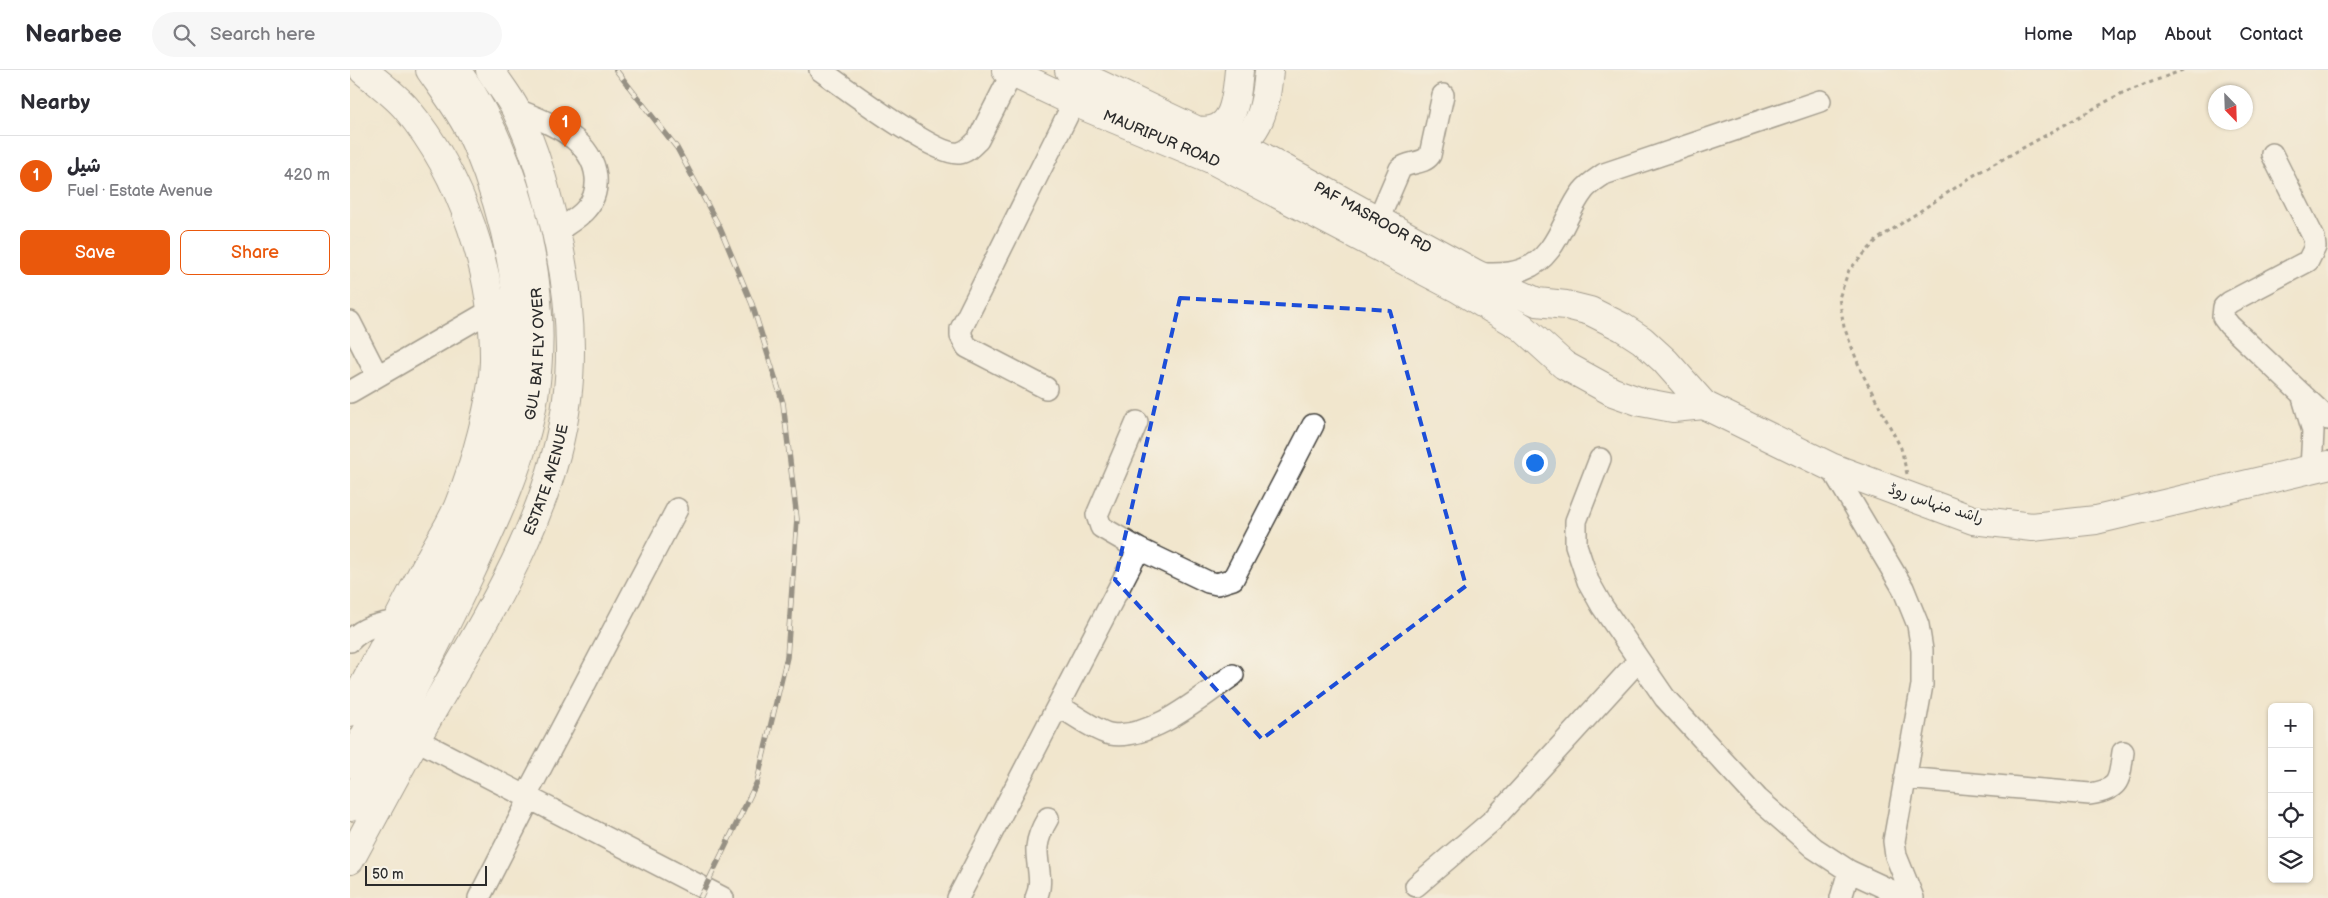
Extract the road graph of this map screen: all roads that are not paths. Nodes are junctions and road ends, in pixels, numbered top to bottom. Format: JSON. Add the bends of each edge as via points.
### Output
{"nodes":[{"id":1,"x":364,"y":70,"type":"edge"},
{"id":2,"x":430,"y":70,"type":"edge"},
{"id":3,"x":456,"y":70,"type":"edge"},
{"id":4,"x":490,"y":70,"type":"edge"},
{"id":5,"x":820,"y":70,"type":"edge"},
{"id":6,"x":1069,"y":70,"type":"edge"},
{"id":7,"x":1239,"y":70,"type":"edge"},
{"id":8,"x":1269,"y":70,"type":"edge"},
{"id":9,"x":1009,"y":72,"type":"edge"},
{"id":10,"x":350,"y":79,"type":"edge"},
{"id":11,"x":1443,"y":94,"type":"dead end"},
{"id":12,"x":1820,"y":101,"type":"dead end"},
{"id":13,"x":1074,"y":102,"type":"junction"},
{"id":14,"x":516,"y":109,"type":"junction"},
{"id":15,"x":1210,"y":145,"type":"junction"},
{"id":16,"x":1241,"y":145,"type":"junction"},
{"id":17,"x":2272,"y":154,"type":"dead end"},
{"id":18,"x":1373,"y":231,"type":"junction"},
{"id":19,"x":556,"y":232,"type":"junction"},
{"id":20,"x":1476,"y":274,"type":"junction"},
{"id":21,"x":1537,"y":302,"type":"joint"},
{"id":22,"x":490,"y":311,"type":"junction"},
{"id":23,"x":350,"y":322,"type":"edge"},
{"id":24,"x":376,"y":375,"type":"junction"},
{"id":25,"x":1046,"y":388,"type":"dead end"},
{"id":26,"x":350,"y":392,"type":"edge"},
{"id":27,"x":2301,"y":392,"type":"junction"},
{"id":28,"x":1704,"y":405,"type":"junction"},
{"id":29,"x":2328,"y":419,"type":"edge"},
{"id":30,"x":1137,"y":422,"type":"dead end"},
{"id":31,"x":1313,"y":425,"type":"dead end"},
{"id":32,"x":1600,"y":459,"type":"dead end"},
{"id":33,"x":1831,"y":467,"type":"junction"},
{"id":34,"x":2319,"y":467,"type":"edge"},
{"id":35,"x":676,"y":509,"type":"dead end"},
{"id":36,"x":1139,"y":549,"type":"junction"},
{"id":37,"x":397,"y":621,"type":"junction"},
{"id":38,"x":432,"y":631,"type":"junction"},
{"id":39,"x":350,"y":641,"type":"edge"},
{"id":40,"x":1639,"y":660,"type":"junction"},
{"id":41,"x":1233,"y":675,"type":"dead end"},
{"id":42,"x":1059,"y":706,"type":"junction"},
{"id":43,"x":351,"y":708,"type":"edge"},
{"id":44,"x":415,"y":739,"type":"junction"},
{"id":45,"x":2123,"y":752,"type":"dead end"},
{"id":46,"x":350,"y":763,"type":"edge"},
{"id":47,"x":1905,"y":778,"type":"junction"},
{"id":48,"x":528,"y":797,"type":"junction"},
{"id":49,"x":350,"y":807,"type":"edge"},
{"id":50,"x":1048,"y":818,"type":"dead end"},
{"id":51,"x":350,"y":860,"type":"edge"},
{"id":52,"x":1849,"y":871,"type":"junction"},
{"id":53,"x":1416,"y":886,"type":"dead end"},
{"id":54,"x":479,"y":898,"type":"edge"},
{"id":55,"x":723,"y":898,"type":"edge"},
{"id":56,"x":958,"y":898,"type":"edge"},
{"id":57,"x":1036,"y":898,"type":"edge"},
{"id":58,"x":1841,"y":898,"type":"edge"},
{"id":59,"x":1907,"y":898,"type":"edge"},
{"id":60,"x":1913,"y":898,"type":"edge"}],
"edges":[{"from":1,"to":10,"type":"street"},
{"from":1,"to":22,"type":"main road","via":[[405,107],[437,152],[463,201],[482,263]]},
{"from":2,"to":38,"type":"main road","name":"GUL BAI FLY OVER","via":[[475,142],[494,194],[516,296],[518,349],[514,399],[499,453]]},
{"from":3,"to":38,"type":"main road","name":"GUL BAI FLY OVER","via":[[473,92],[497,136],[515,188],[537,285],[539,349],[534,397],[520,457],[493,527]]},
{"from":4,"to":14,"type":"main road","name":"ESTATE AVENUE"},
{"from":5,"to":9,"type":"street","via":[[904,128],[949,152],[959,153],[978,140]]},
{"from":6,"to":15,"type":"main road","name":"MAURIPUR ROAD","via":[[1196,130]]},
{"from":7,"to":15,"type":"main road","name":"MAURIPUR ROAD","via":[[1232,112]]},
{"from":8,"to":16,"type":"main road","name":"MAURIPUR ROAD","via":[[1267,98],[1261,119]]},
{"from":9,"to":13,"type":"main road","name":"MAURIPUR ROAD"},
{"from":11,"to":18,"type":"street","via":[[1430,155],[1425,160],[1402,166]]},
{"from":12,"to":20,"type":"street","via":[[1604,174],[1583,190],[1547,253],[1535,264],[1508,273]]},
{"from":13,"to":15,"type":"main road","name":"MAURIPUR ROAD"},
{"from":13,"to":25,"type":"street","via":[[961,329],[967,346]]},
{"from":14,"to":19,"type":"main road","name":"ESTATE AVENUE","via":[[534,154]]},
{"from":14,"to":19,"type":"street","via":[[553,124],[571,136],[584,148],[595,173],[597,188],[586,210]]},
{"from":15,"to":16,"type":"main road","name":"PAF MASROOR RD"},
{"from":15,"to":18,"type":"main road","name":"PAF MASROOR RD"},
{"from":16,"to":18,"type":"main road","name":"PAF MASROOR RD"},
{"from":17,"to":27,"type":"street","via":[[2314,238],[2313,254],[2308,261],[2230,302],[2223,312],[2229,325]]},
{"from":18,"to":20,"type":"main road","name":"PAF MASROOR RD"},
{"from":18,"to":28,"type":"main road","name":"PAF MASROOR RD","via":[[1522,327],[1564,365],[1613,392],[1673,408]]},
{"from":19,"to":44,"type":"main road","name":"ESTATE AVENUE","via":[[566,276],[569,334],[567,398],[554,462],[531,530],[468,652]]},
{"from":20,"to":21,"type":"main road","name":"PAF MASROOR RD"},
{"from":21,"to":28,"type":"main road","name":"راشد منہاس روڈ","via":[[1590,311],[1622,327],[1666,361]]},
{"from":22,"to":24,"type":"street"},
{"from":22,"to":37,"type":"main road","via":[[494,361],[475,456],[459,505]]},
{"from":23,"to":24,"type":"street"},
{"from":24,"to":26,"type":"street"},
{"from":27,"to":29,"type":"street"},
{"from":27,"to":34,"type":"street"},
{"from":28,"to":33,"type":"main road","name":"راشد منہاس روڈ"},
{"from":30,"to":36,"type":"street","via":[[1097,515],[1101,527]]},
{"from":31,"to":36,"type":"street","via":[[1233,579],[1217,584],[1208,582]]},
{"from":32,"to":40,"type":"street","via":[[1576,521],[1576,545],[1588,581]]},
{"from":33,"to":34,"type":"main road","name":"راشد منہاس روڈ","via":[[1973,520],[2032,527],[2096,520]]},
{"from":33,"to":47,"type":"street","via":[[1903,588],[1918,625],[1922,684]]},
{"from":35,"to":48,"type":"street"},
{"from":36,"to":42,"type":"street"},
{"from":37,"to":39,"type":"street","via":[[373,625]]},
{"from":37,"to":43,"type":"main road"},
{"from":38,"to":46,"type":"main road"},
{"from":38,"to":49,"type":"main road"},
{"from":40,"to":52,"type":"street","via":[[1665,698],[1758,799],[1814,848]]},
{"from":40,"to":53,"type":"street","via":[[1493,820]]},
{"from":41,"to":42,"type":"street","via":[[1157,726],[1132,734],[1109,734]]},
{"from":42,"to":56,"type":"street"},
{"from":44,"to":48,"type":"street"},
{"from":44,"to":51,"type":"main road","name":"ESTATE AVENUE"},
{"from":45,"to":47,"type":"street","via":[[2119,780],[2105,792],[2090,794]]},
{"from":47,"to":60,"type":"street","via":[[1894,841],[1896,856]]},
{"from":48,"to":54,"type":"street"},
{"from":48,"to":55,"type":"street"},
{"from":50,"to":57,"type":"street","via":[[1039,834],[1037,849],[1041,885]]},
{"from":52,"to":58,"type":"street"},
{"from":52,"to":59,"type":"street"}]}
